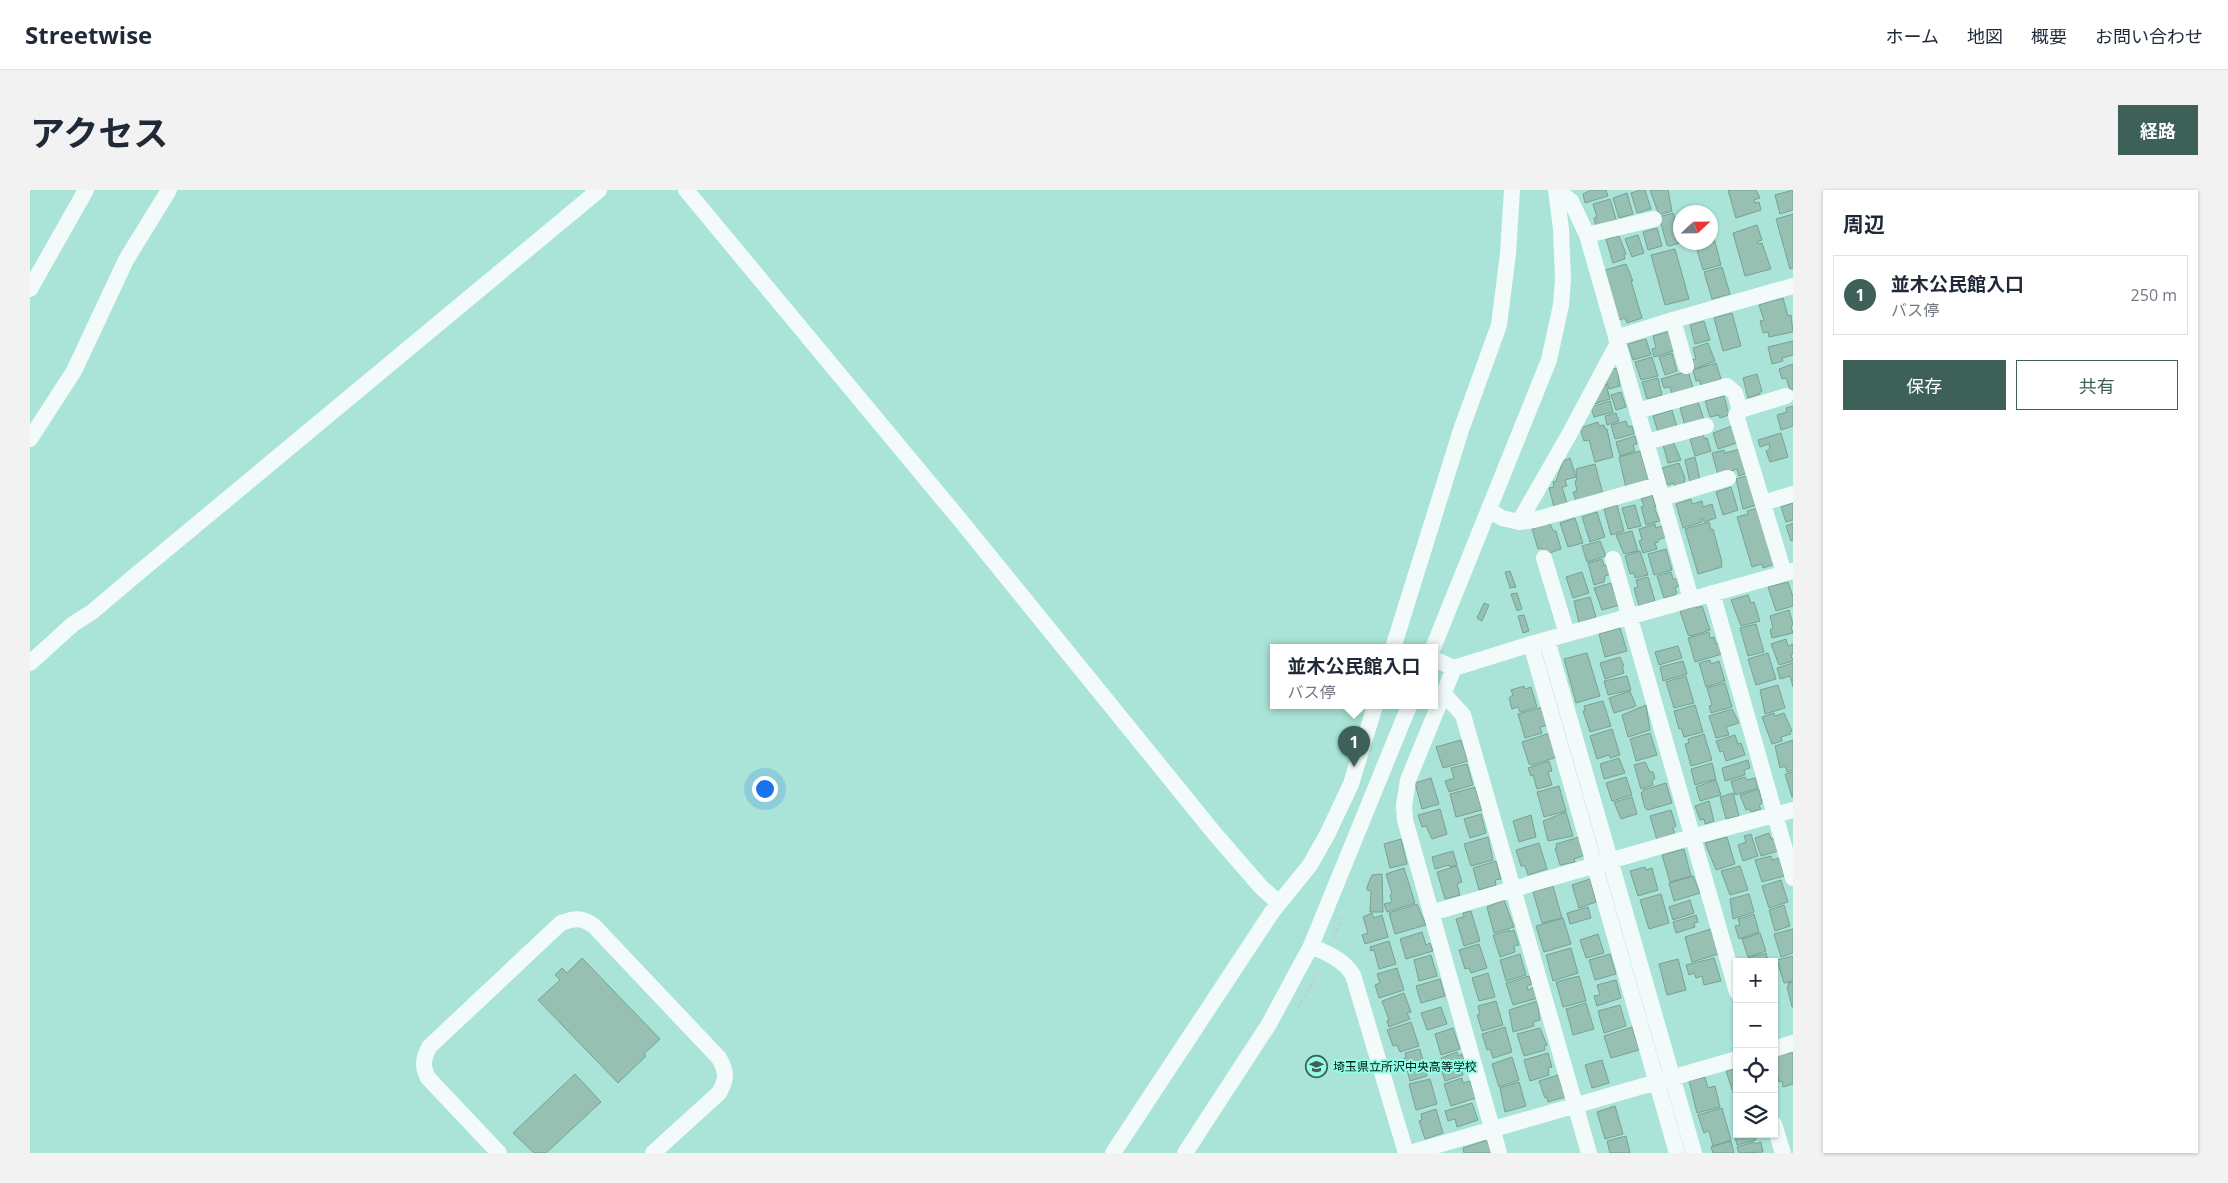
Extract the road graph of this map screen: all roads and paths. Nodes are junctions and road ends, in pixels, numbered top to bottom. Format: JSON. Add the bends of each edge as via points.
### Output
{"nodes":[{"id":1,"x":86,"y":190,"type":"edge"},
{"id":2,"x":169,"y":190,"type":"edge"},
{"id":3,"x":599,"y":190,"type":"edge"},
{"id":4,"x":686,"y":190,"type":"edge"},
{"id":5,"x":1512,"y":190,"type":"edge"},
{"id":6,"x":1557,"y":190,"type":"edge"},
{"id":7,"x":1654,"y":219,"type":"dead end"},
{"id":8,"x":1587,"y":235,"type":"junction"},
{"id":9,"x":1793,"y":286,"type":"edge"},
{"id":10,"x":30,"y":289,"type":"edge"},
{"id":11,"x":1673,"y":320,"type":"junction"},
{"id":12,"x":1617,"y":341,"type":"junction"},
{"id":13,"x":1686,"y":366,"type":"dead end"},
{"id":14,"x":1786,"y":396,"type":"dead end"},
{"id":15,"x":1740,"y":410,"type":"junction"},
{"id":16,"x":1637,"y":411,"type":"junction"},
{"id":17,"x":1706,"y":426,"type":"dead end"},
{"id":18,"x":30,"y":439,"type":"edge"},
{"id":19,"x":1646,"y":442,"type":"junction"},
{"id":20,"x":1728,"y":478,"type":"dead end"},
{"id":21,"x":1660,"y":491,"type":"junction"},
{"id":22,"x":1793,"y":494,"type":"edge"},
{"id":23,"x":1763,"y":503,"type":"junction"},
{"id":24,"x":1489,"y":510,"type":"junction"},
{"id":25,"x":1519,"y":522,"type":"junction"},
{"id":26,"x":1544,"y":558,"type":"dead end"},
{"id":27,"x":1613,"y":558,"type":"dead end"},
{"id":28,"x":1789,"y":572,"type":"edge"},
{"id":29,"x":1712,"y":593,"type":"junction"},
{"id":30,"x":1691,"y":599,"type":"junction"},
{"id":31,"x":1629,"y":617,"type":"junction"},
{"id":32,"x":1567,"y":634,"type":"junction"},
{"id":33,"x":1547,"y":640,"type":"junction"},
{"id":34,"x":1394,"y":644,"type":"edge"},
{"id":35,"x":1435,"y":644,"type":"edge"},
{"id":36,"x":1531,"y":644,"type":"junction"},
{"id":37,"x":1438,"y":661,"type":"edge"},
{"id":38,"x":30,"y":663,"type":"edge"},
{"id":39,"x":1454,"y":668,"type":"junction"},
{"id":40,"x":1444,"y":694,"type":"junction"},
{"id":41,"x":1438,"y":708,"type":"edge"},
{"id":42,"x":1374,"y":709,"type":"edge"},
{"id":43,"x":1408,"y":709,"type":"edge"},
{"id":44,"x":1438,"y":709,"type":"edge"},
{"id":45,"x":1793,"y":810,"type":"edge"},
{"id":46,"x":1775,"y":814,"type":"junction"},
{"id":47,"x":1692,"y":837,"type":"junction"},
{"id":48,"x":1603,"y":863,"type":"junction"},
{"id":49,"x":1793,"y":878,"type":"edge"},
{"id":50,"x":1513,"y":889,"type":"junction"},
{"id":51,"x":1279,"y":903,"type":"junction"},
{"id":52,"x":1431,"y":913,"type":"junction"},
{"id":53,"x":1311,"y":946,"type":"junction"},
{"id":54,"x":1733,"y":978,"type":"edge"},
{"id":55,"x":1793,"y":1044,"type":"edge"},
{"id":56,"x":1778,"y":1048,"type":"edge"},
{"id":57,"x":1733,"y":1061,"type":"edge"},
{"id":58,"x":1664,"y":1080,"type":"junction"},
{"id":59,"x":1575,"y":1105,"type":"junction"},
{"id":60,"x":1492,"y":1129,"type":"junction"},
{"id":61,"x":1778,"y":1138,"type":"edge"},
{"id":62,"x":499,"y":1153,"type":"edge"},
{"id":63,"x":653,"y":1153,"type":"edge"},
{"id":64,"x":1113,"y":1153,"type":"edge"},
{"id":65,"x":1185,"y":1153,"type":"edge"},
{"id":66,"x":1408,"y":1153,"type":"edge"},
{"id":67,"x":1499,"y":1153,"type":"edge"},
{"id":68,"x":1589,"y":1153,"type":"edge"},
{"id":69,"x":1677,"y":1153,"type":"edge"},
{"id":70,"x":1694,"y":1153,"type":"edge"},
{"id":71,"x":1782,"y":1153,"type":"edge"}],
"edges":[{"from":1,"to":10,"type":"street"},
{"from":2,"to":18,"type":"street","via":[[126,260],[74,371]]},
{"from":3,"to":38,"type":"street","via":[[92,612],[73,624]]},
{"from":4,"to":51,"type":"street","via":[[1215,834],[1260,887]]},
{"from":5,"to":34,"type":"street","via":[[1499,325],[1461,430]]},
{"from":6,"to":8,"type":"street","via":[[1571,201]]},
{"from":6,"to":24,"type":"street","via":[[1563,280],[1556,333],[1538,392]]},
{"from":7,"to":8,"type":"street"},
{"from":8,"to":12,"type":"street"},
{"from":9,"to":11,"type":"street"},
{"from":11,"to":12,"type":"street"},
{"from":11,"to":13,"type":"street"},
{"from":12,"to":16,"type":"street"},
{"from":12,"to":25,"type":"street","via":[[1570,434]]},
{"from":14,"to":15,"type":"street"},
{"from":15,"to":16,"type":"street","via":[[1735,392],[1727,386]]},
{"from":15,"to":23,"type":"street","via":[[1736,415]]},
{"from":16,"to":19,"type":"street"},
{"from":17,"to":19,"type":"street"},
{"from":19,"to":21,"type":"street"},
{"from":20,"to":21,"type":"street"},
{"from":21,"to":25,"type":"street"},
{"from":21,"to":30,"type":"street"},
{"from":22,"to":23,"type":"street"},
{"from":23,"to":28,"type":"street"},
{"from":24,"to":25,"type":"street","via":[[1502,518]]},
{"from":24,"to":35,"type":"street"},
{"from":26,"to":32,"type":"street"},
{"from":27,"to":31,"type":"street"},
{"from":28,"to":29,"type":"street"},
{"from":29,"to":30,"type":"street"},
{"from":29,"to":46,"type":"street"},
{"from":30,"to":31,"type":"street"},
{"from":31,"to":32,"type":"street"},
{"from":31,"to":47,"type":"street"},
{"from":32,"to":33,"type":"street"},
{"from":33,"to":36,"type":"street"},
{"from":33,"to":48,"type":"street"},
{"from":36,"to":39,"type":"street"},
{"from":36,"to":48,"type":"street"},
{"from":37,"to":39,"type":"street"},
{"from":39,"to":40,"type":"street"},
{"from":40,"to":41,"type":"street"},
{"from":40,"to":50,"type":"street","via":[[1463,715]]},
{"from":42,"to":51,"type":"street","via":[[1351,784],[1328,835],[1310,865]]},
{"from":43,"to":53,"type":"street"},
{"from":44,"to":52,"type":"street","via":[[1408,780],[1404,806],[1409,838]]},
{"from":45,"to":46,"type":"street"},
{"from":46,"to":47,"type":"street"},
{"from":46,"to":49,"type":"street"},
{"from":47,"to":48,"type":"street"},
{"from":47,"to":54,"type":"street"},
{"from":48,"to":50,"type":"street"},
{"from":48,"to":58,"type":"street"},
{"from":50,"to":52,"type":"street"},
{"from":50,"to":59,"type":"street"},
{"from":51,"to":64,"type":"street"},
{"from":52,"to":60,"type":"street"},
{"from":53,"to":65,"type":"street","via":[[1269,1024]]},
{"from":53,"to":66,"type":"street","via":[[1340,961],[1353,975]]},
{"from":55,"to":56,"type":"street"},
{"from":57,"to":58,"type":"street"},
{"from":58,"to":59,"type":"street"},
{"from":58,"to":69,"type":"street"},
{"from":58,"to":70,"type":"street"},
{"from":59,"to":60,"type":"street"},
{"from":59,"to":68,"type":"street"},
{"from":60,"to":66,"type":"street"},
{"from":60,"to":67,"type":"street"},
{"from":61,"to":71,"type":"street"},
{"from":62,"to":63,"type":"street","via":[[428,1078],[424,1058],[429,1047],[554,929],[572,918],[584,919],[594,926],[719,1058],[726,1070],[725,1082],[719,1093]]}]}
